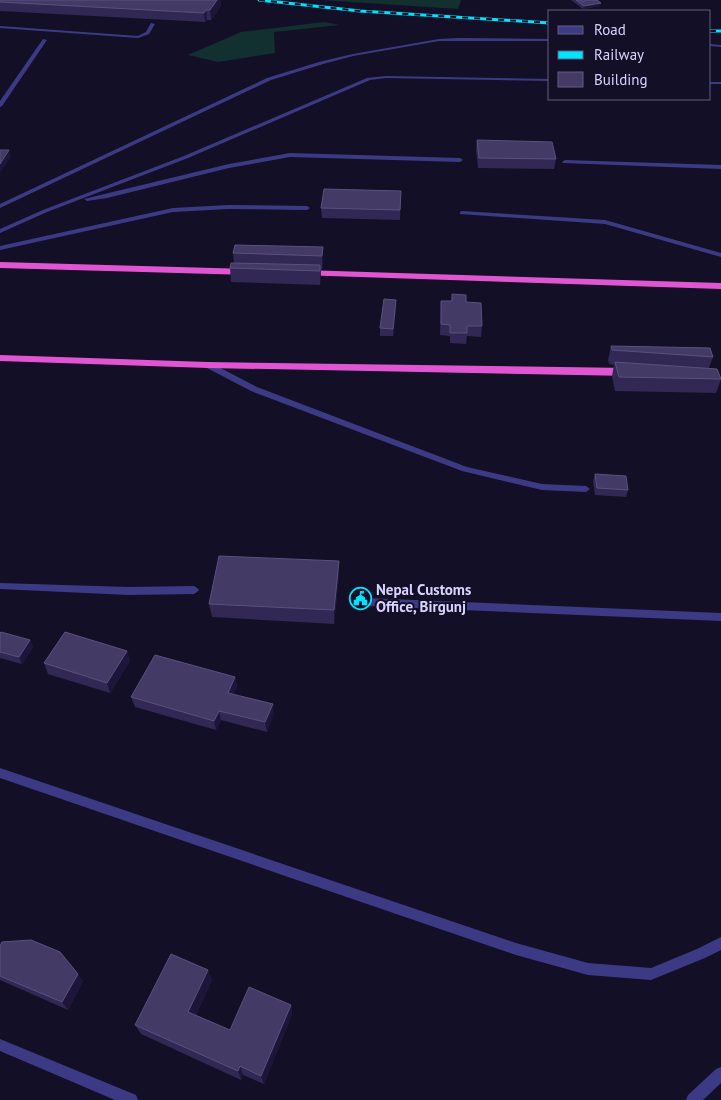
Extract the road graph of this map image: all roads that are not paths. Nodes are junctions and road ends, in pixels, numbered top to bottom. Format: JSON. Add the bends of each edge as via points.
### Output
{"nodes":[{"id":1,"x":153,"y":24,"type":"edge"},
{"id":2,"x":0,"y":27,"type":"edge"},
{"id":3,"x":45,"y":40,"type":"dead end"},
{"id":4,"x":548,"y":40,"type":"edge"},
{"id":5,"x":548,"y":80,"type":"edge"},
{"id":6,"x":0,"y":104,"type":"edge"},
{"id":7,"x":460,"y":160,"type":"dead end"},
{"id":8,"x":565,"y":162,"type":"dead end"},
{"id":9,"x":721,"y":167,"type":"edge"},
{"id":10,"x":69,"y":202,"type":"junction"},
{"id":11,"x":0,"y":206,"type":"edge"},
{"id":12,"x":307,"y":208,"type":"dead end"},
{"id":13,"x":462,"y":213,"type":"dead end"},
{"id":14,"x":0,"y":231,"type":"edge"},
{"id":15,"x":0,"y":248,"type":"edge"},
{"id":16,"x":721,"y":256,"type":"edge"},
{"id":17,"x":0,"y":265,"type":"edge"},
{"id":18,"x":263,"y":272,"type":"edge"},
{"id":19,"x":292,"y":273,"type":"edge"},
{"id":20,"x":721,"y":286,"type":"edge"},
{"id":21,"x":0,"y":358,"type":"edge"},
{"id":22,"x":208,"y":365,"type":"junction"},
{"id":23,"x":638,"y":372,"type":"edge"},
{"id":24,"x":586,"y":490,"type":"dead end"},
{"id":25,"x":0,"y":586,"type":"edge"},
{"id":26,"x":194,"y":590,"type":"dead end"},
{"id":27,"x":366,"y":602,"type":"dead end"},
{"id":28,"x":721,"y":617,"type":"edge"},
{"id":29,"x":0,"y":773,"type":"edge"},
{"id":30,"x":721,"y":943,"type":"edge"},
{"id":31,"x":0,"y":1046,"type":"edge"},
{"id":32,"x":721,"y":1074,"type":"edge"},
{"id":33,"x":131,"y":1100,"type":"edge"},
{"id":34,"x":693,"y":1100,"type":"edge"}],
"edges":[{"from":1,"to":2,"type":"lane","via":[[151,31],[138,36]]},
{"from":3,"to":6,"type":"lane"},
{"from":4,"to":11,"type":"lane","via":[[439,40],[353,55],[299,69],[269,79]]},
{"from":5,"to":10,"type":"lane","via":[[369,79],[186,157]]},
{"from":7,"to":10,"type":"lane","via":[[290,155]]},
{"from":8,"to":9,"type":"lane"},
{"from":10,"to":14,"type":"lane"},
{"from":12,"to":15,"type":"lane","via":[[173,210]]},
{"from":13,"to":16,"type":"lane","via":[[605,222]]},
{"from":17,"to":18,"type":"highway"},
{"from":19,"to":20,"type":"highway"},
{"from":21,"to":22,"type":"highway"},
{"from":22,"to":23,"type":"highway"},
{"from":22,"to":24,"type":"lane","via":[[254,389],[465,469],[542,486]]},
{"from":25,"to":26,"type":"lane"},
{"from":27,"to":28,"type":"lane"},
{"from":29,"to":30,"type":"lane","via":[[516,949],[588,968],[651,974]]},
{"from":31,"to":33,"type":"lane"},
{"from":32,"to":34,"type":"lane"}]}
